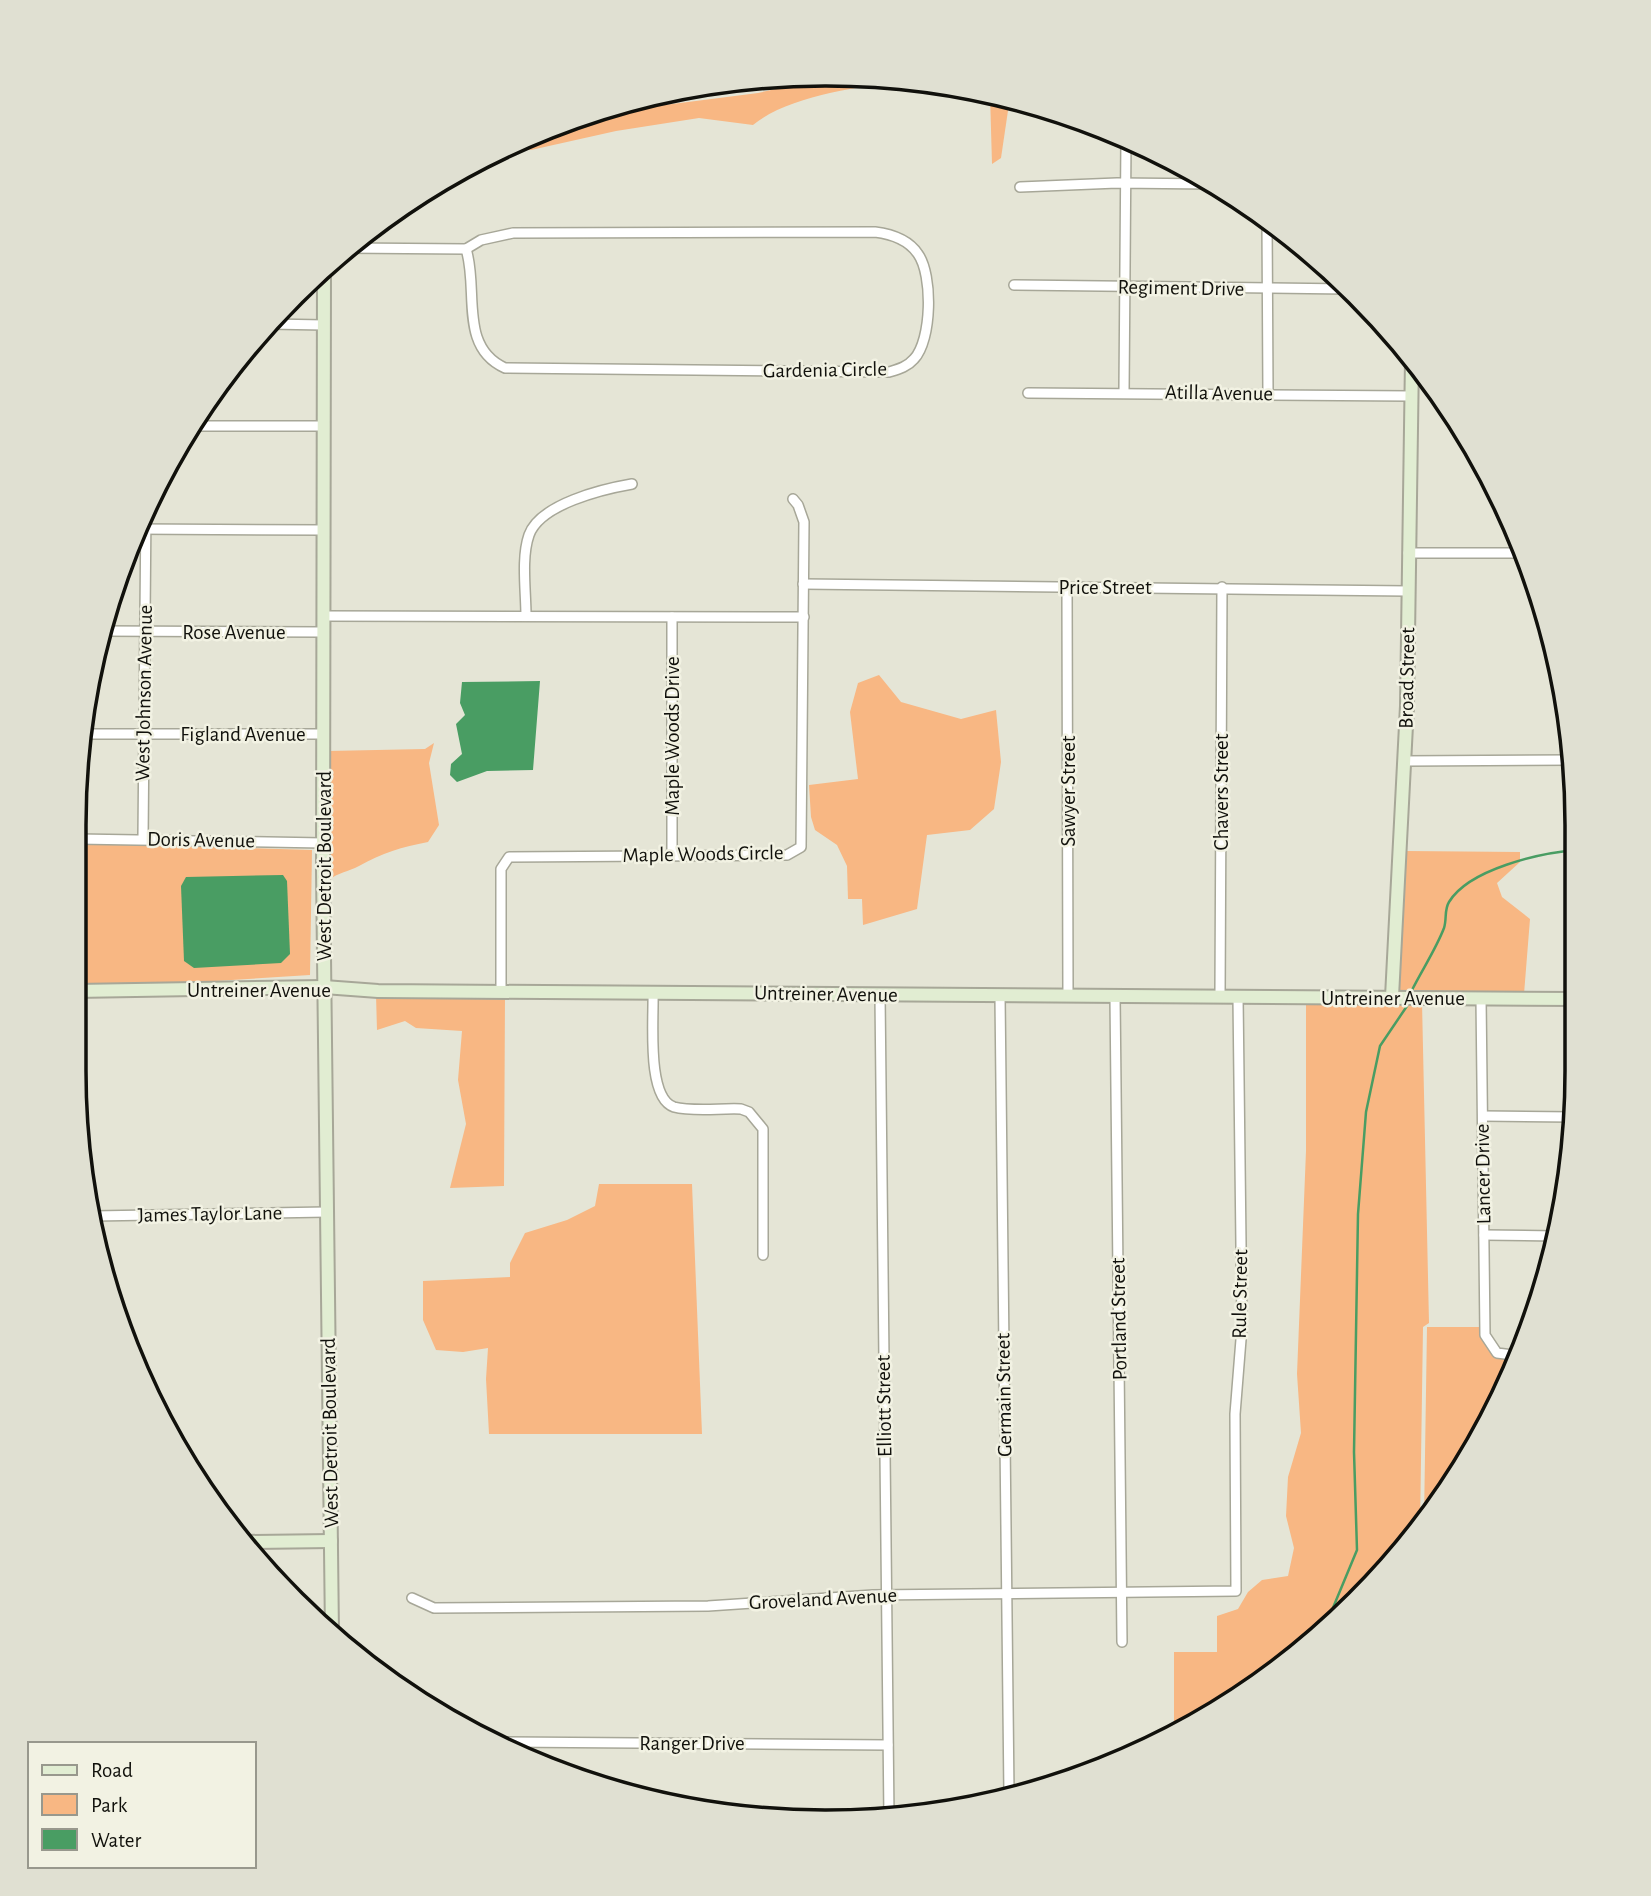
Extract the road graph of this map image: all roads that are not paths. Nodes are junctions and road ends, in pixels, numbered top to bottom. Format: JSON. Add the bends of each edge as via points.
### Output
{"nodes":[{"id":1,"x":1126,"y":150,"type":"edge"},
{"id":2,"x":1126,"y":184,"type":"junction"},
{"id":3,"x":1193,"y":184,"type":"edge"},
{"id":4,"x":1020,"y":187,"type":"dead end"},
{"id":5,"x":1267,"y":233,"type":"edge"},
{"id":6,"x":364,"y":248,"type":"edge"},
{"id":7,"x":466,"y":248,"type":"junction"},
{"id":8,"x":324,"y":282,"type":"edge"},
{"id":9,"x":1014,"y":285,"type":"dead end"},
{"id":10,"x":1125,"y":287,"type":"junction"},
{"id":11,"x":1268,"y":289,"type":"junction"},
{"id":12,"x":1335,"y":289,"type":"edge"},
{"id":13,"x":282,"y":324,"type":"edge"},
{"id":14,"x":324,"y":324,"type":"junction"},
{"id":15,"x":1412,"y":374,"type":"edge"},
{"id":16,"x":1124,"y":391,"type":"junction"},
{"id":17,"x":1028,"y":393,"type":"dead end"},
{"id":18,"x":1268,"y":394,"type":"junction"},
{"id":19,"x":1411,"y":396,"type":"junction"},
{"id":20,"x":203,"y":426,"type":"edge"},
{"id":21,"x":323,"y":426,"type":"junction"},
{"id":22,"x":632,"y":484,"type":"dead end"},
{"id":23,"x":793,"y":499,"type":"dead end"},
{"id":24,"x":148,"y":528,"type":"edge"},
{"id":25,"x":323,"y":530,"type":"junction"},
{"id":26,"x":142,"y":543,"type":"edge"},
{"id":27,"x":1408,"y":553,"type":"junction"},
{"id":28,"x":1513,"y":553,"type":"edge"},
{"id":29,"x":803,"y":584,"type":"junction"},
{"id":30,"x":1067,"y":587,"type":"junction"},
{"id":31,"x":1222,"y":587,"type":"junction"},
{"id":32,"x":1408,"y":590,"type":"junction"},
{"id":33,"x":323,"y":616,"type":"junction"},
{"id":34,"x":526,"y":616,"type":"junction"},
{"id":35,"x":672,"y":617,"type":"junction"},
{"id":36,"x":804,"y":617,"type":"junction"},
{"id":37,"x":112,"y":631,"type":"edge"},
{"id":38,"x":146,"y":631,"type":"junction"},
{"id":39,"x":323,"y":632,"type":"junction"},
{"id":40,"x":91,"y":734,"type":"edge"},
{"id":41,"x":144,"y":734,"type":"junction"},
{"id":42,"x":323,"y":734,"type":"junction"},
{"id":43,"x":1562,"y":760,"type":"edge"},
{"id":44,"x":1405,"y":761,"type":"junction"},
{"id":45,"x":86,"y":839,"type":"edge"},
{"id":46,"x":143,"y":839,"type":"junction"},
{"id":47,"x":323,"y":843,"type":"junction"},
{"id":48,"x":671,"y":854,"type":"junction"},
{"id":49,"x":324,"y":987,"type":"junction"},
{"id":50,"x":86,"y":991,"type":"edge"},
{"id":51,"x":501,"y":991,"type":"junction"},
{"id":52,"x":653,"y":993,"type":"junction"},
{"id":53,"x":880,"y":995,"type":"junction"},
{"id":54,"x":1000,"y":996,"type":"junction"},
{"id":55,"x":1068,"y":996,"type":"junction"},
{"id":56,"x":1115,"y":996,"type":"junction"},
{"id":57,"x":1220,"y":996,"type":"junction"},
{"id":58,"x":1238,"y":997,"type":"junction"},
{"id":59,"x":1392,"y":997,"type":"junction"},
{"id":60,"x":1480,"y":998,"type":"junction"},
{"id":61,"x":1565,"y":999,"type":"edge"},
{"id":62,"x":1483,"y":1116,"type":"junction"},
{"id":63,"x":1564,"y":1117,"type":"edge"},
{"id":64,"x":327,"y":1212,"type":"junction"},
{"id":65,"x":100,"y":1216,"type":"edge"},
{"id":66,"x":1484,"y":1236,"type":"junction"},
{"id":67,"x":1546,"y":1236,"type":"edge"},
{"id":68,"x":763,"y":1255,"type":"dead end"},
{"id":69,"x":1508,"y":1356,"type":"edge"},
{"id":70,"x":331,"y":1541,"type":"junction"},
{"id":71,"x":256,"y":1542,"type":"edge"},
{"id":72,"x":1236,"y":1591,"type":"joint"},
{"id":73,"x":1122,"y":1593,"type":"junction"},
{"id":74,"x":1007,"y":1594,"type":"junction"},
{"id":75,"x":887,"y":1595,"type":"junction"},
{"id":76,"x":412,"y":1598,"type":"dead end"},
{"id":77,"x":332,"y":1621,"type":"edge"},
{"id":78,"x":1122,"y":1642,"type":"dead end"},
{"id":79,"x":516,"y":1742,"type":"edge"},
{"id":80,"x":888,"y":1745,"type":"junction"},
{"id":81,"x":1009,"y":1787,"type":"edge"},
{"id":82,"x":889,"y":1807,"type":"edge"}],
"edges":[{"from":1,"to":2,"type":"street"},
{"from":2,"to":3,"type":"street"},
{"from":2,"to":4,"type":"street"},
{"from":2,"to":10,"type":"street"},
{"from":5,"to":11,"type":"street"},
{"from":6,"to":7,"type":"street","name":"Gardenia Circle"},
{"from":7,"to":7,"type":"street","name":"Gardenia Circle","via":[[473,276],[477,342],[495,363],[515,370],[889,372],[914,359],[927,326],[928,292],[922,261],[902,240],[881,233],[513,233]]},
{"from":8,"to":14,"type":"street","name":"West Detroit Boulevard"},
{"from":9,"to":10,"type":"street","name":"Regiment Drive"},
{"from":10,"to":11,"type":"street","name":"Regiment Drive"},
{"from":10,"to":16,"type":"street"},
{"from":11,"to":12,"type":"street","name":"Regiment Drive"},
{"from":11,"to":18,"type":"street"},
{"from":13,"to":14,"type":"street"},
{"from":14,"to":21,"type":"street","name":"West Detroit Boulevard"},
{"from":15,"to":19,"type":"street","name":"Broad Street"},
{"from":16,"to":17,"type":"street","name":"Atilla Avenue"},
{"from":16,"to":18,"type":"street","name":"Atilla Avenue"},
{"from":18,"to":19,"type":"street","name":"Atilla Avenue"},
{"from":19,"to":27,"type":"street","name":"Broad Street"},
{"from":20,"to":21,"type":"street"},
{"from":21,"to":25,"type":"street","name":"West Detroit Boulevard"},
{"from":22,"to":34,"type":"street","via":[[563,505],[533,527],[527,545]]},
{"from":23,"to":29,"type":"street","name":"Maple Woods Circle","via":[[804,522]]},
{"from":24,"to":25,"type":"street"},
{"from":25,"to":33,"type":"street","name":"West Detroit Boulevard"},
{"from":26,"to":38,"type":"street","name":"West Johnson Avenue"},
{"from":27,"to":28,"type":"street"},
{"from":27,"to":32,"type":"street","name":"Broad Street"},
{"from":29,"to":30,"type":"street","name":"Price Street"},
{"from":29,"to":36,"type":"street","name":"Maple Woods Circle"},
{"from":30,"to":31,"type":"street","name":"Price Street"},
{"from":30,"to":55,"type":"street","name":"Sawyer Street"},
{"from":31,"to":32,"type":"street","name":"Price Street"},
{"from":31,"to":57,"type":"street","name":"Chavers Street"},
{"from":32,"to":44,"type":"street","name":"Broad Street"},
{"from":33,"to":34,"type":"street"},
{"from":33,"to":39,"type":"street","name":"West Detroit Boulevard"},
{"from":34,"to":35,"type":"street"},
{"from":35,"to":36,"type":"street"},
{"from":35,"to":48,"type":"street","name":"Maple Woods Drive"},
{"from":36,"to":48,"type":"street","name":"Maple Woods Circle","via":[[801,847],[787,855]]},
{"from":37,"to":38,"type":"street","name":"Rose Avenue"},
{"from":38,"to":39,"type":"street","name":"Rose Avenue"},
{"from":38,"to":41,"type":"street","name":"West Johnson Avenue"},
{"from":39,"to":42,"type":"street","name":"West Detroit Boulevard"},
{"from":40,"to":41,"type":"street","name":"Figland Avenue"},
{"from":41,"to":42,"type":"street","name":"Figland Avenue"},
{"from":41,"to":46,"type":"street","name":"West Johnson Avenue"},
{"from":42,"to":47,"type":"street","name":"West Detroit Boulevard"},
{"from":43,"to":44,"type":"street"},
{"from":44,"to":59,"type":"street","name":"Broad Street"},
{"from":45,"to":46,"type":"street","name":"Doris Avenue"},
{"from":46,"to":47,"type":"street","name":"Doris Avenue"},
{"from":47,"to":49,"type":"street","name":"West Detroit Boulevard"},
{"from":48,"to":51,"type":"street","name":"Maple Woods Circle","via":[[509,858],[501,869]]},
{"from":49,"to":50,"type":"street","name":"Untreiner Avenue"},
{"from":49,"to":51,"type":"street","name":"Untreiner Avenue"},
{"from":49,"to":64,"type":"street","name":"West Detroit Boulevard"},
{"from":51,"to":52,"type":"street","name":"Untreiner Avenue"},
{"from":52,"to":53,"type":"street","name":"Untreiner Avenue"},
{"from":52,"to":68,"type":"street","via":[[660,1097],[673,1107],[741,1109],[763,1129]]},
{"from":53,"to":54,"type":"street","name":"Untreiner Avenue"},
{"from":53,"to":75,"type":"street","name":"Elliott Street"},
{"from":54,"to":55,"type":"street","name":"Untreiner Avenue"},
{"from":54,"to":74,"type":"street","name":"Germain Street"},
{"from":55,"to":56,"type":"street","name":"Untreiner Avenue"},
{"from":56,"to":57,"type":"street","name":"Untreiner Avenue"},
{"from":56,"to":73,"type":"street","name":"Portland Street"},
{"from":57,"to":58,"type":"street","name":"Untreiner Avenue"},
{"from":58,"to":59,"type":"street","name":"Untreiner Avenue"},
{"from":58,"to":72,"type":"street","name":"Rule Street","via":[[1242,1327],[1235,1414]]},
{"from":59,"to":60,"type":"street","name":"Untreiner Avenue"},
{"from":60,"to":61,"type":"street","name":"Untreiner Avenue"},
{"from":60,"to":62,"type":"street","name":"Lancer Drive"},
{"from":62,"to":63,"type":"street"},
{"from":62,"to":66,"type":"street","name":"Lancer Drive"},
{"from":64,"to":65,"type":"street","name":"James Taylor Lane"},
{"from":64,"to":70,"type":"street","name":"West Detroit Boulevard"},
{"from":66,"to":67,"type":"street"},
{"from":66,"to":69,"type":"street","name":"Lancer Drive","via":[[1485,1335],[1492,1349]]},
{"from":70,"to":71,"type":"street"},
{"from":70,"to":77,"type":"street","name":"West Detroit Boulevard"},
{"from":72,"to":73,"type":"street","name":"Groveland Avenue"},
{"from":73,"to":74,"type":"street","name":"Groveland Avenue"},
{"from":73,"to":78,"type":"street","name":"Portland Street"},
{"from":74,"to":75,"type":"street","name":"Groveland Avenue"},
{"from":74,"to":81,"type":"street","name":"Germain Street"},
{"from":75,"to":76,"type":"street","name":"Groveland Avenue","via":[[708,1606],[462,1608],[434,1608]]},
{"from":75,"to":80,"type":"street","name":"Elliott Street"},
{"from":79,"to":80,"type":"street","name":"Ranger Drive"},
{"from":80,"to":82,"type":"street","name":"Elliott Street"}]}
